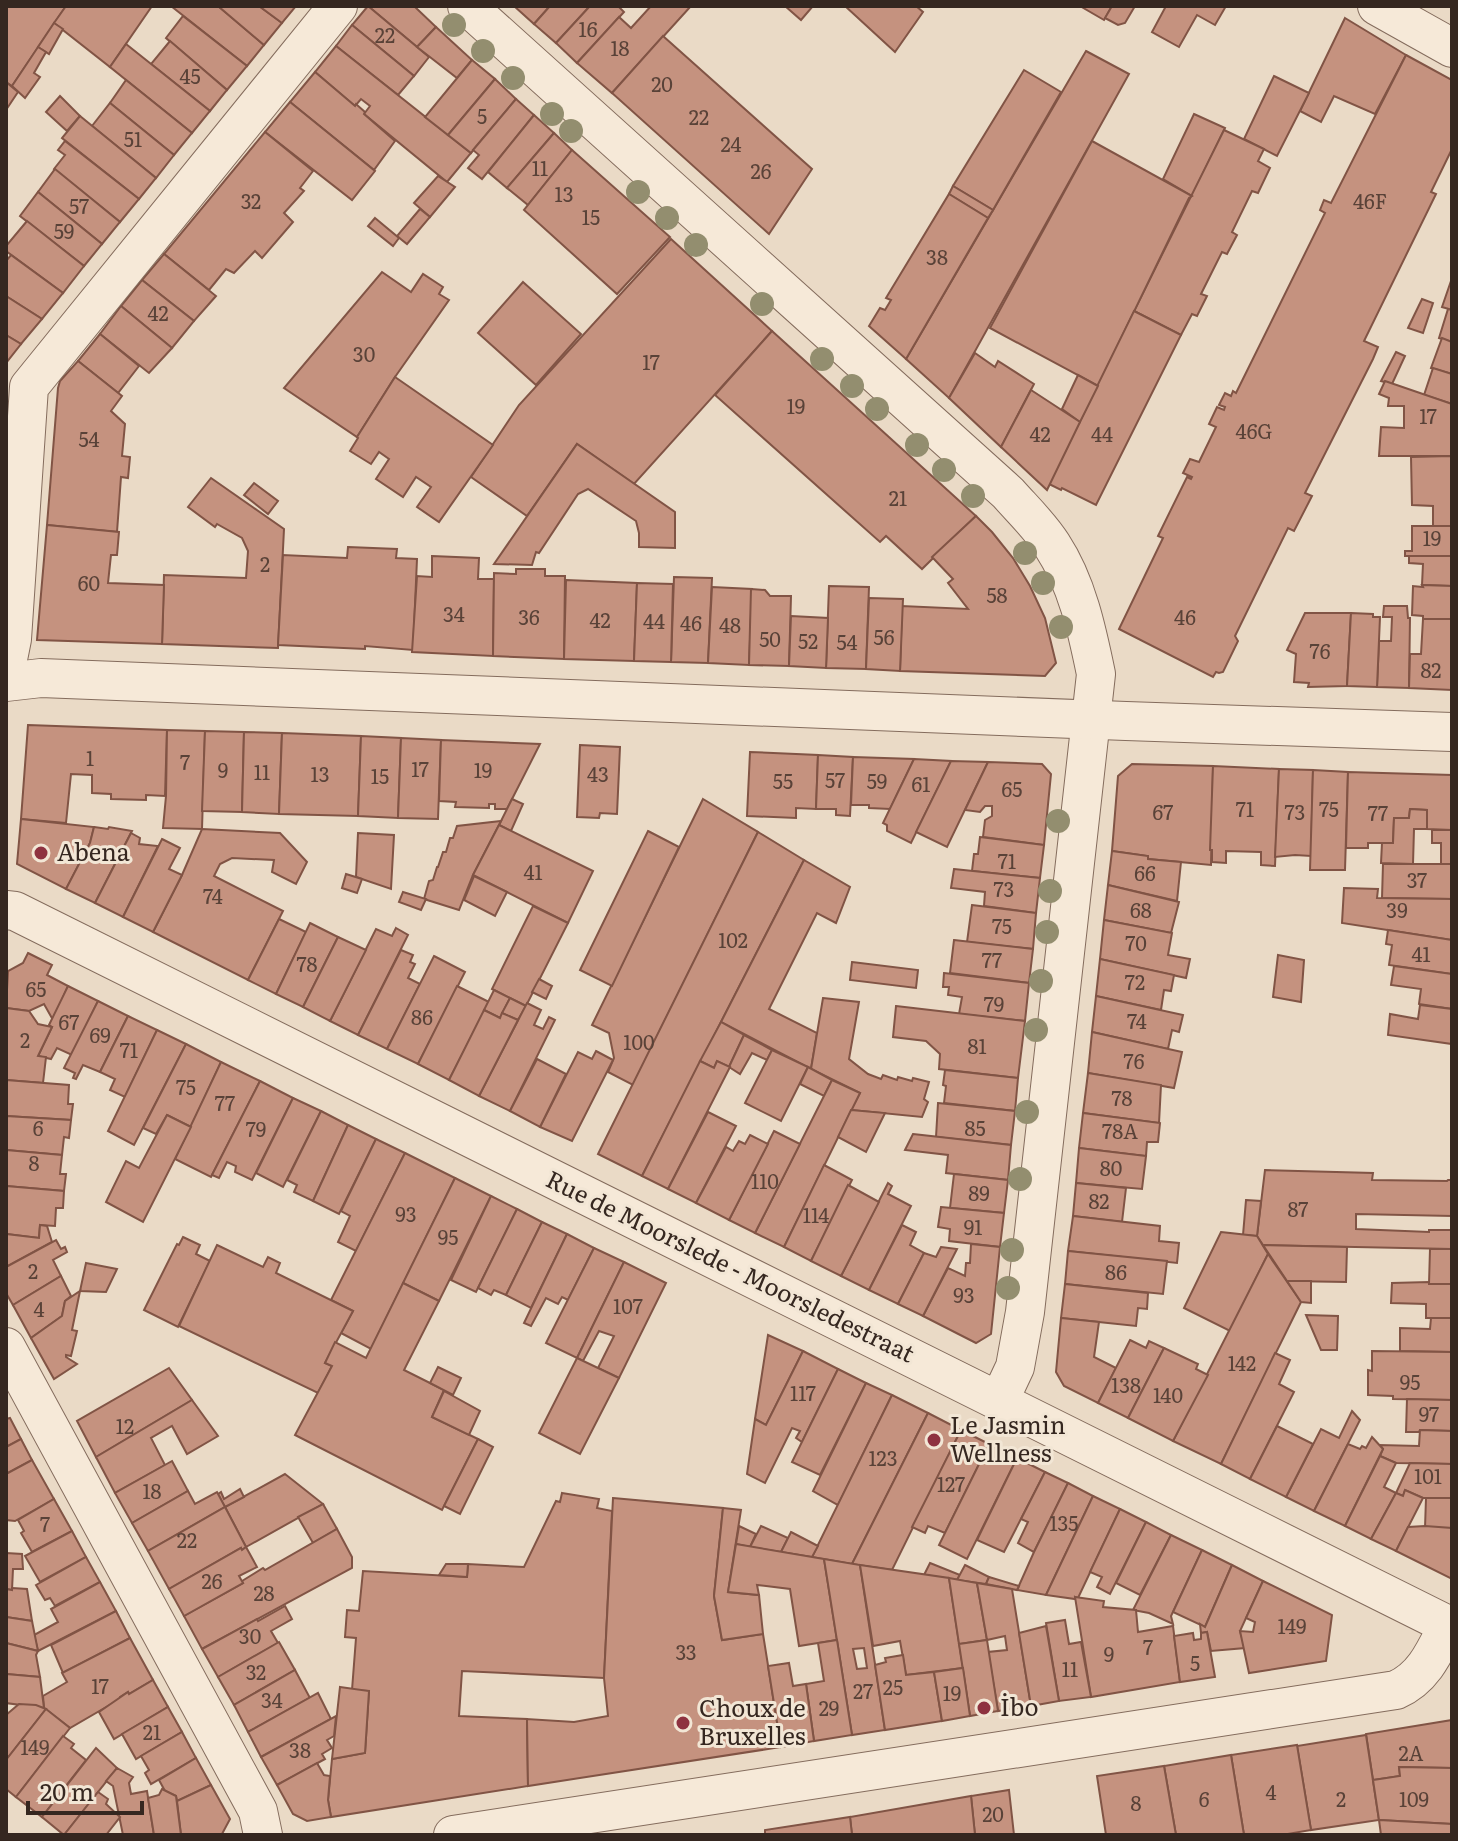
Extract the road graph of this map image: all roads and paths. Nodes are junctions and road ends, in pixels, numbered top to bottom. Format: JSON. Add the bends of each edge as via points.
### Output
{"nodes":[{"id":1,"x":338,"y":6,"type":"edge"},
{"id":2,"x":467,"y":6,"type":"edge"},
{"id":3,"x":1377,"y":6,"type":"edge"},
{"id":4,"x":1452,"y":48,"type":"edge"},
{"id":5,"x":6,"y":669,"type":"edge"},
{"id":6,"x":6,"y":682,"type":"edge"},
{"id":7,"x":1090,"y":719,"type":"junction"},
{"id":8,"x":1452,"y":732,"type":"edge"},
{"id":9,"x":6,"y":910,"type":"edge"},
{"id":10,"x":9,"y":1360,"type":"edge"},
{"id":11,"x":999,"y":1401,"type":"junction"},
{"id":12,"x":1450,"y":1626,"type":"edge"},
{"id":13,"x":263,"y":1835,"type":"edge"},
{"id":14,"x":453,"y":1835,"type":"edge"}],
"edges":[{"from":1,"to":5,"type":"street","via":[[29,387]]},
{"from":2,"to":7,"type":"street","via":[[1030,518],[1067,571],[1089,636],[1096,674]]},
{"from":3,"to":4,"type":"street"},
{"from":6,"to":7,"type":"street","via":[[41,678]]},
{"from":7,"to":8,"type":"street"},
{"from":7,"to":11,"type":"street","via":[[1025,1312],[1015,1367]]},
{"from":9,"to":11,"type":"street","name":"Rue de Moorslede - Moorsledestraat"},
{"from":10,"to":13,"type":"street","via":[[258,1811]]},
{"from":11,"to":12,"type":"street","name":"Rue de Moorslede - Moorsledestraat"},
{"from":12,"to":14,"type":"street","via":[[1418,1676],[1396,1690]]}]}
